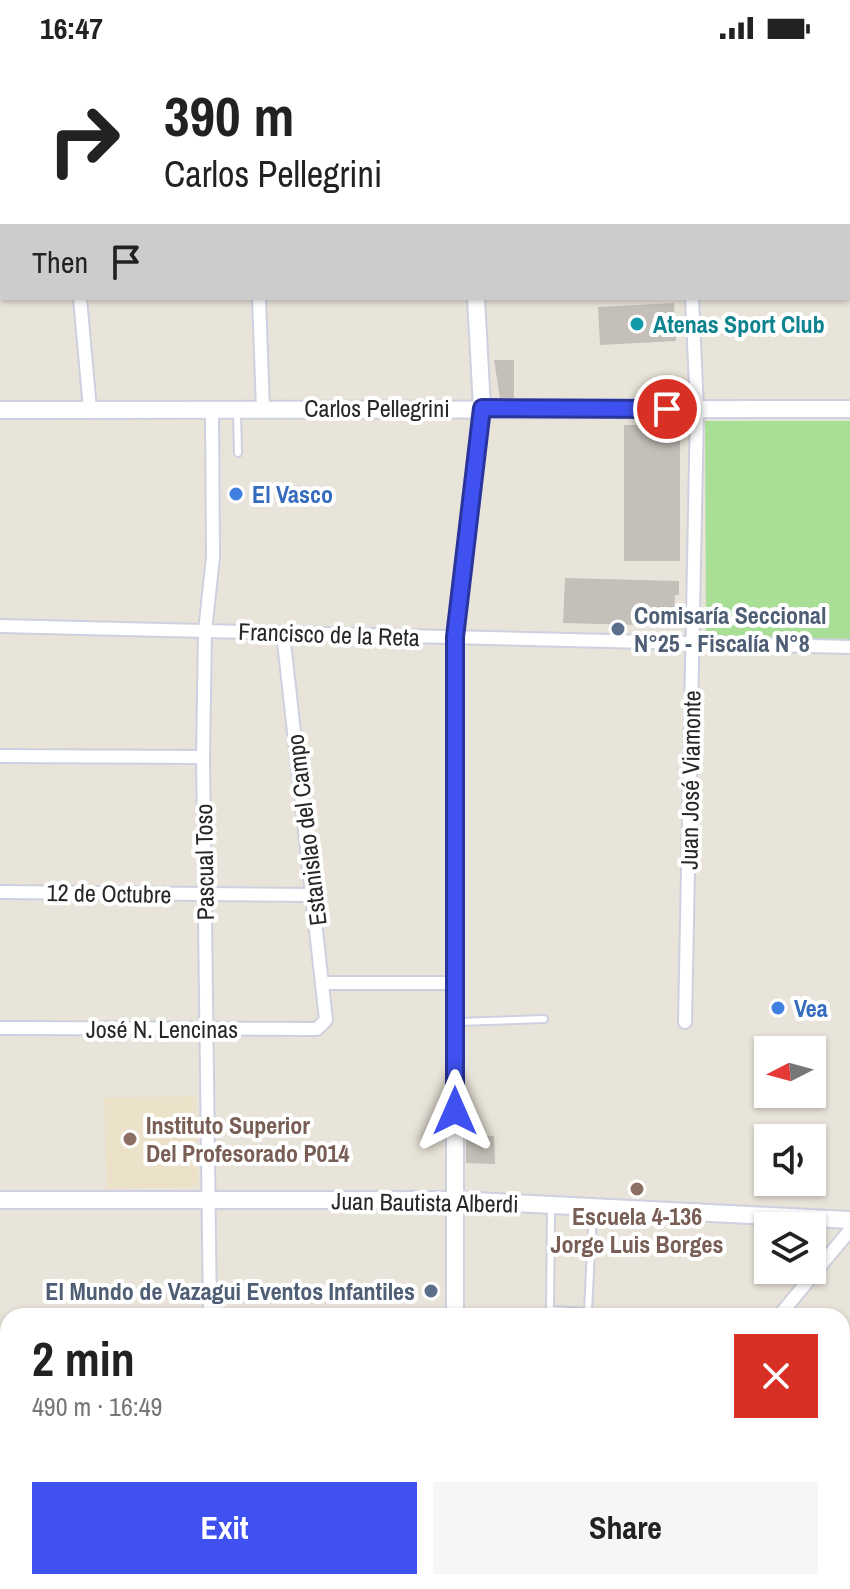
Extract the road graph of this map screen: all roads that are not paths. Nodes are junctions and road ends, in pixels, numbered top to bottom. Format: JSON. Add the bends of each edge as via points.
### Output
{"nodes":[{"id":1,"x":80,"y":300,"type":"edge"},
{"id":2,"x":259,"y":300,"type":"edge"},
{"id":3,"x":476,"y":300,"type":"edge"},
{"id":4,"x":692,"y":300,"type":"edge"},
{"id":5,"x":482,"y":408,"type":"junction"},
{"id":6,"x":90,"y":409,"type":"junction"},
{"id":7,"x":212,"y":409,"type":"junction"},
{"id":8,"x":237,"y":409,"type":"junction"},
{"id":9,"x":263,"y":409,"type":"junction"},
{"id":10,"x":697,"y":409,"type":"junction"},
{"id":11,"x":850,"y":409,"type":"edge"},
{"id":12,"x":0,"y":410,"type":"edge"},
{"id":13,"x":238,"y":453,"type":"dead end"},
{"id":14,"x":0,"y":626,"type":"edge"},
{"id":15,"x":205,"y":631,"type":"junction"},
{"id":16,"x":283,"y":633,"type":"junction"},
{"id":17,"x":455,"y":637,"type":"junction"},
{"id":18,"x":693,"y":642,"type":"junction"},
{"id":19,"x":850,"y":647,"type":"edge"},
{"id":20,"x":0,"y":756,"type":"edge"},
{"id":21,"x":203,"y":757,"type":"junction"},
{"id":22,"x":0,"y":892,"type":"edge"},
{"id":23,"x":205,"y":894,"type":"junction"},
{"id":24,"x":314,"y":895,"type":"junction"},
{"id":25,"x":322,"y":983,"type":"junction"},
{"id":26,"x":454,"y":983,"type":"junction"},
{"id":27,"x":544,"y":1019,"type":"dead end"},
{"id":28,"x":454,"y":1022,"type":"junction"},
{"id":29,"x":685,"y":1022,"type":"dead end"},
{"id":30,"x":323,"y":1026,"type":"joint"},
{"id":31,"x":0,"y":1028,"type":"edge"},
{"id":32,"x":206,"y":1029,"type":"junction"},
{"id":33,"x":0,"y":1200,"type":"edge"},
{"id":34,"x":208,"y":1200,"type":"junction"},
{"id":35,"x":455,"y":1200,"type":"junction"},
{"id":36,"x":551,"y":1205,"type":"junction"},
{"id":37,"x":593,"y":1207,"type":"junction"},
{"id":38,"x":850,"y":1220,"type":"edge"},
{"id":39,"x":850,"y":1230,"type":"edge"},
{"id":40,"x":209,"y":1290,"type":"junction"},
{"id":41,"x":251,"y":1299,"type":"dead end"},
{"id":42,"x":210,"y":1308,"type":"edge"},
{"id":43,"x":455,"y":1308,"type":"edge"},
{"id":44,"x":550,"y":1308,"type":"edge"},
{"id":45,"x":588,"y":1308,"type":"edge"},
{"id":46,"x":786,"y":1308,"type":"edge"}],
"edges":[{"from":1,"to":6,"type":"street"},
{"from":2,"to":9,"type":"street"},
{"from":3,"to":5,"type":"street"},
{"from":4,"to":10,"type":"street","name":"Juan José Viamonte"},
{"from":5,"to":9,"type":"street","name":"Carlos Pellegrini"},
{"from":5,"to":10,"type":"street","name":"Carlos Pellegrini"},
{"from":5,"to":17,"type":"street"},
{"from":6,"to":7,"type":"street","name":"Carlos Pellegrini"},
{"from":6,"to":12,"type":"street","name":"Carlos Pellegrini"},
{"from":7,"to":8,"type":"street","name":"Carlos Pellegrini"},
{"from":7,"to":15,"type":"street","name":"Pascual Toso","via":[[213,557]]},
{"from":8,"to":9,"type":"street","name":"Carlos Pellegrini"},
{"from":8,"to":13,"type":"lane"},
{"from":10,"to":11,"type":"street","name":"Carlos Pellegrini"},
{"from":10,"to":18,"type":"street","name":"Juan José Viamonte"},
{"from":14,"to":15,"type":"street","name":"Francisco de la Reta"},
{"from":15,"to":16,"type":"street","name":"Francisco de la Reta"},
{"from":15,"to":21,"type":"street","name":"Pascual Toso"},
{"from":16,"to":17,"type":"street","name":"Francisco de la Reta"},
{"from":16,"to":24,"type":"street","name":"Estanislao del Campo"},
{"from":17,"to":18,"type":"street","name":"Francisco de la Reta"},
{"from":17,"to":26,"type":"street"},
{"from":18,"to":19,"type":"street","name":"Francisco de la Reta"},
{"from":18,"to":29,"type":"street","name":"Juan José Viamonte"},
{"from":20,"to":21,"type":"street"},
{"from":21,"to":23,"type":"street","name":"Pascual Toso"},
{"from":22,"to":23,"type":"street","name":"12 de Octubre"},
{"from":23,"to":24,"type":"street","name":"12 de Octubre"},
{"from":23,"to":32,"type":"street","name":"Pascual Toso"},
{"from":24,"to":25,"type":"street","name":"Estanislao del Campo"},
{"from":25,"to":26,"type":"street"},
{"from":25,"to":30,"type":"street","name":"Estanislao del Campo"},
{"from":26,"to":28,"type":"street"},
{"from":27,"to":28,"type":"lane"},
{"from":28,"to":35,"type":"street"},
{"from":30,"to":32,"type":"street","name":"José N. Lencinas"},
{"from":31,"to":32,"type":"street","name":"José N. Lencinas"},
{"from":32,"to":34,"type":"street","name":"Pascual Toso"},
{"from":33,"to":34,"type":"street","name":"Juan Bautista Alberdi"},
{"from":34,"to":35,"type":"street","name":"Juan Bautista Alberdi"},
{"from":34,"to":40,"type":"street","name":"Pascual Toso"},
{"from":35,"to":36,"type":"street","name":"Juan Bautista Alberdi"},
{"from":35,"to":43,"type":"street"},
{"from":36,"to":37,"type":"street","name":"Juan Bautista Alberdi"},
{"from":36,"to":44,"type":"lane"},
{"from":37,"to":38,"type":"street","name":"Juan Bautista Alberdi"},
{"from":37,"to":45,"type":"lane"},
{"from":39,"to":46,"type":"street"},
{"from":40,"to":41,"type":"lane"},
{"from":40,"to":42,"type":"street","name":"Pascual Toso"}]}
